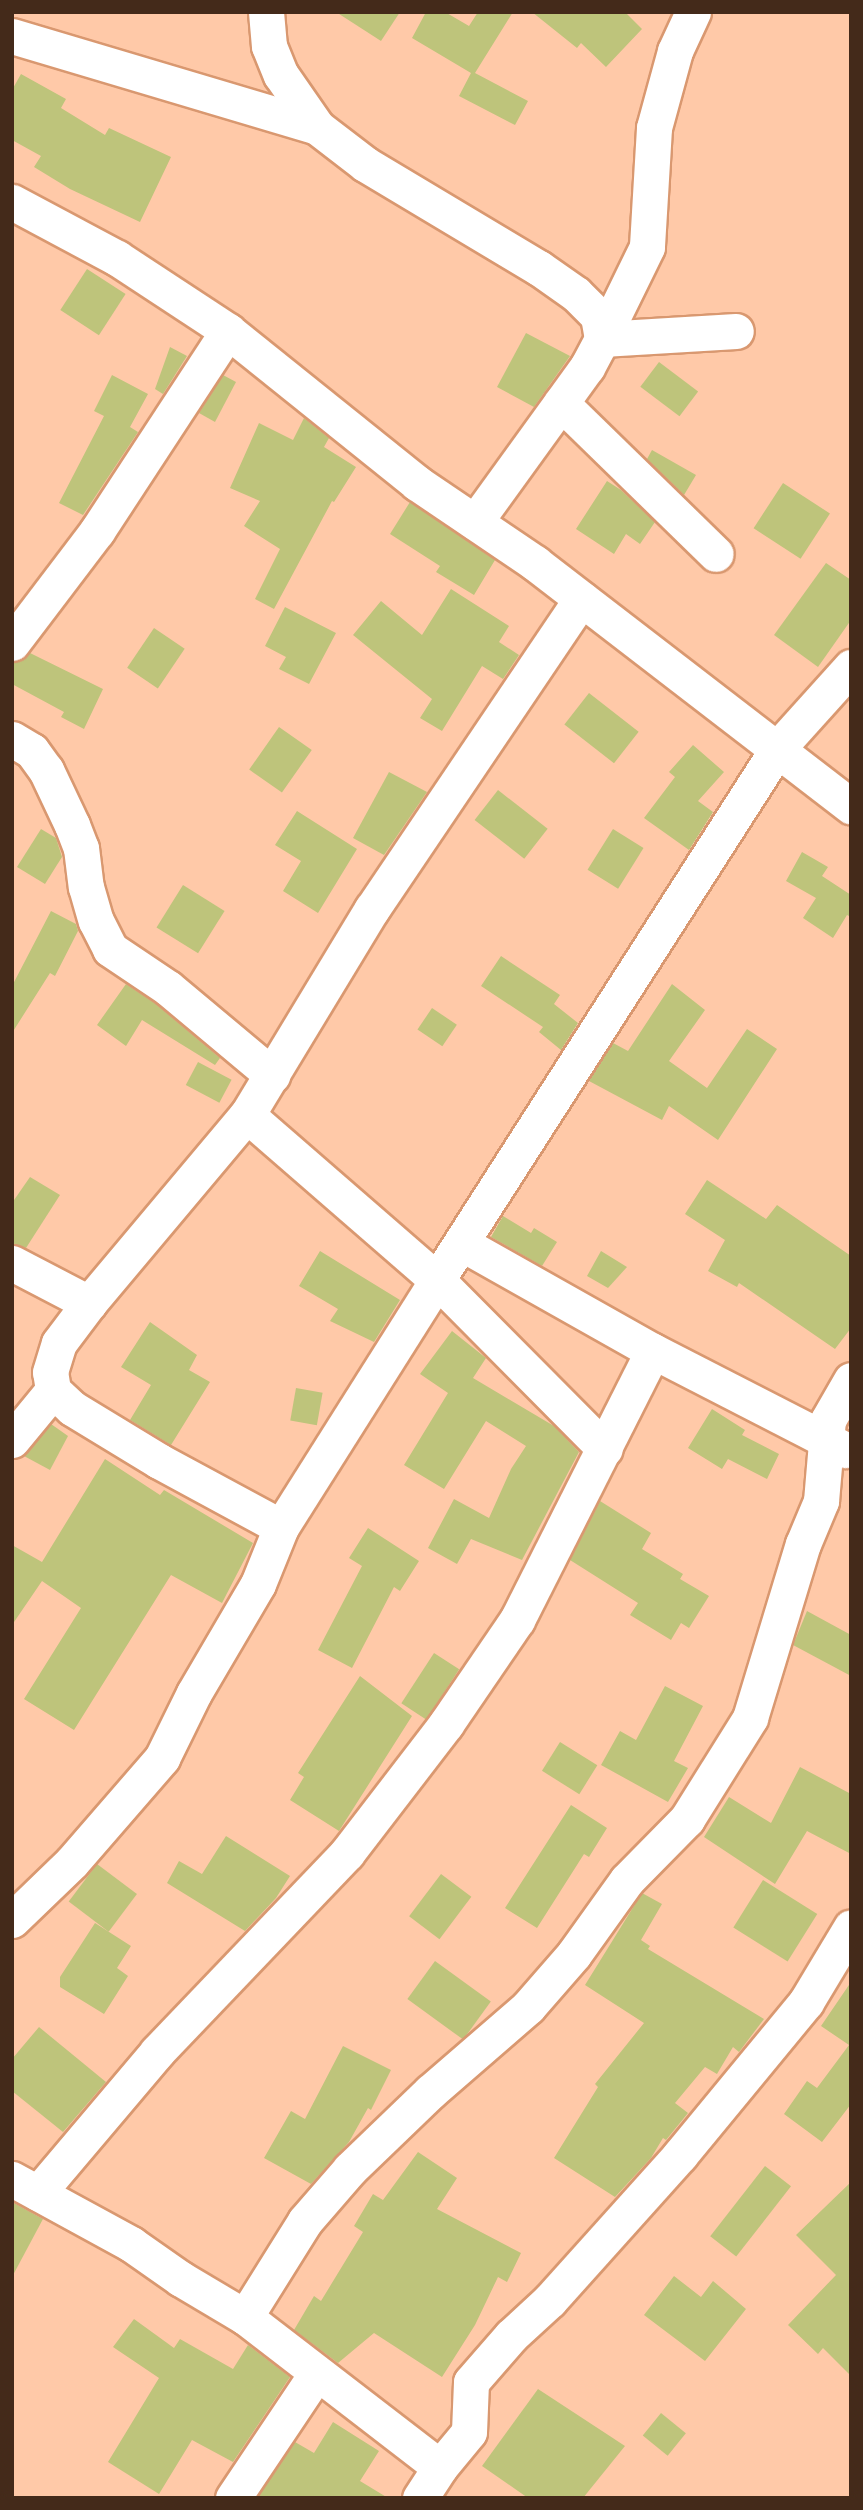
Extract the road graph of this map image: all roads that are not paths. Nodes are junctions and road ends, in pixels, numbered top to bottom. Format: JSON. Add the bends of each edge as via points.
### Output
{"nodes":[{"id":1,"x":266,"y":12,"type":"edge"},
{"id":2,"x":693,"y":12,"type":"edge"},
{"id":3,"x":12,"y":36,"type":"edge"},
{"id":4,"x":317,"y":127,"type":"junction"},
{"id":5,"x":12,"y":202,"type":"edge"},
{"id":6,"x":228,"y":331,"type":"junction"},
{"id":7,"x":736,"y":331,"type":"dead end"},
{"id":8,"x":602,"y":339,"type":"junction"},
{"id":9,"x":561,"y":403,"type":"junction"},
{"id":10,"x":475,"y":523,"type":"junction"},
{"id":11,"x":716,"y":554,"type":"dead end"},
{"id":12,"x":582,"y":599,"type":"junction"},
{"id":13,"x":12,"y":643,"type":"edge"},
{"id":14,"x":851,"y":667,"type":"edge"},
{"id":15,"x":12,"y":739,"type":"edge"},
{"id":16,"x":778,"y":748,"type":"junction"},
{"id":17,"x":851,"y":806,"type":"edge"},
{"id":18,"x":272,"y":1075,"type":"junction"},
{"id":19,"x":247,"y":1115,"type":"junction"},
{"id":20,"x":460,"y":1243,"type":"junction"},
{"id":21,"x":12,"y":1263,"type":"edge"},
{"id":22,"x":437,"y":1280,"type":"junction"},
{"id":23,"x":89,"y":1303,"type":"junction"},
{"id":24,"x":653,"y":1351,"type":"junction"},
{"id":25,"x":851,"y":1380,"type":"edge"},
{"id":26,"x":53,"y":1390,"type":"junction"},
{"id":27,"x":12,"y":1440,"type":"edge"},
{"id":28,"x":839,"y":1447,"type":"edge"},
{"id":29,"x":605,"y":1448,"type":"junction"},
{"id":30,"x":281,"y":1527,"type":"junction"},
{"id":31,"x":12,"y":1920,"type":"edge"},
{"id":32,"x":851,"y":1927,"type":"edge"},
{"id":33,"x":25,"y":2186,"type":"edge"},
{"id":34,"x":245,"y":2317,"type":"junction"},
{"id":35,"x":316,"y":2374,"type":"junction"},
{"id":36,"x":440,"y":2467,"type":"junction"},
{"id":37,"x":233,"y":2498,"type":"edge"},
{"id":38,"x":420,"y":2498,"type":"edge"}],
"edges":[{"from":1,"to":4,"type":"street","via":[[269,46],[281,75]]},
{"from":2,"to":8,"type":"street","via":[[675,51],[654,128],[648,247]]},
{"from":3,"to":4,"type":"street"},
{"from":4,"to":8,"type":"street","via":[[365,164],[474,227],[576,294],[598,316]]},
{"from":5,"to":6,"type":"street","via":[[117,258]]},
{"from":6,"to":10,"type":"street","via":[[417,483]]},
{"from":6,"to":13,"type":"street","via":[[97,531]]},
{"from":7,"to":8,"type":"street"},
{"from":8,"to":9,"type":"street"},
{"from":9,"to":10,"type":"street"},
{"from":9,"to":11,"type":"street"},
{"from":10,"to":12,"type":"street"},
{"from":12,"to":16,"type":"street"},
{"from":12,"to":18,"type":"street","via":[[414,845]]},
{"from":14,"to":16,"type":"street"},
{"from":15,"to":18,"type":"street","via":[[33,751],[46,769],[81,848],[86,887],[110,949],[168,988]]},
{"from":16,"to":17,"type":"street"},
{"from":16,"to":20,"type":"street"},
{"from":18,"to":19,"type":"street"},
{"from":19,"to":22,"type":"street"},
{"from":19,"to":23,"type":"street"},
{"from":20,"to":22,"type":"street"},
{"from":20,"to":24,"type":"street"},
{"from":21,"to":23,"type":"street"},
{"from":22,"to":29,"type":"street"},
{"from":22,"to":30,"type":"street"},
{"from":23,"to":26,"type":"street","via":[[59,1343],[50,1372]]},
{"from":24,"to":28,"type":"street"},
{"from":24,"to":29,"type":"street"},
{"from":25,"to":28,"type":"street","via":[[828,1420]]},
{"from":26,"to":27,"type":"street"},
{"from":26,"to":30,"type":"street","via":[[72,1408],[159,1461]]},
{"from":28,"to":34,"type":"street","via":[[803,1544],[750,1718],[687,1819],[628,1880],[528,2007],[350,2169],[305,2221]]},
{"from":29,"to":33,"type":"street","via":[[517,1620],[438,1735],[347,1853]]},
{"from":30,"to":31,"type":"street","via":[[258,1584],[162,1758],[72,1862]]},
{"from":32,"to":36,"type":"street","via":[[806,2002],[680,2155],[471,2382],[469,2432]]},
{"from":33,"to":34,"type":"street","via":[[131,2244]]},
{"from":34,"to":35,"type":"street"},
{"from":35,"to":36,"type":"street","via":[[352,2396]]},
{"from":35,"to":37,"type":"street"},
{"from":36,"to":38,"type":"street"}]}
